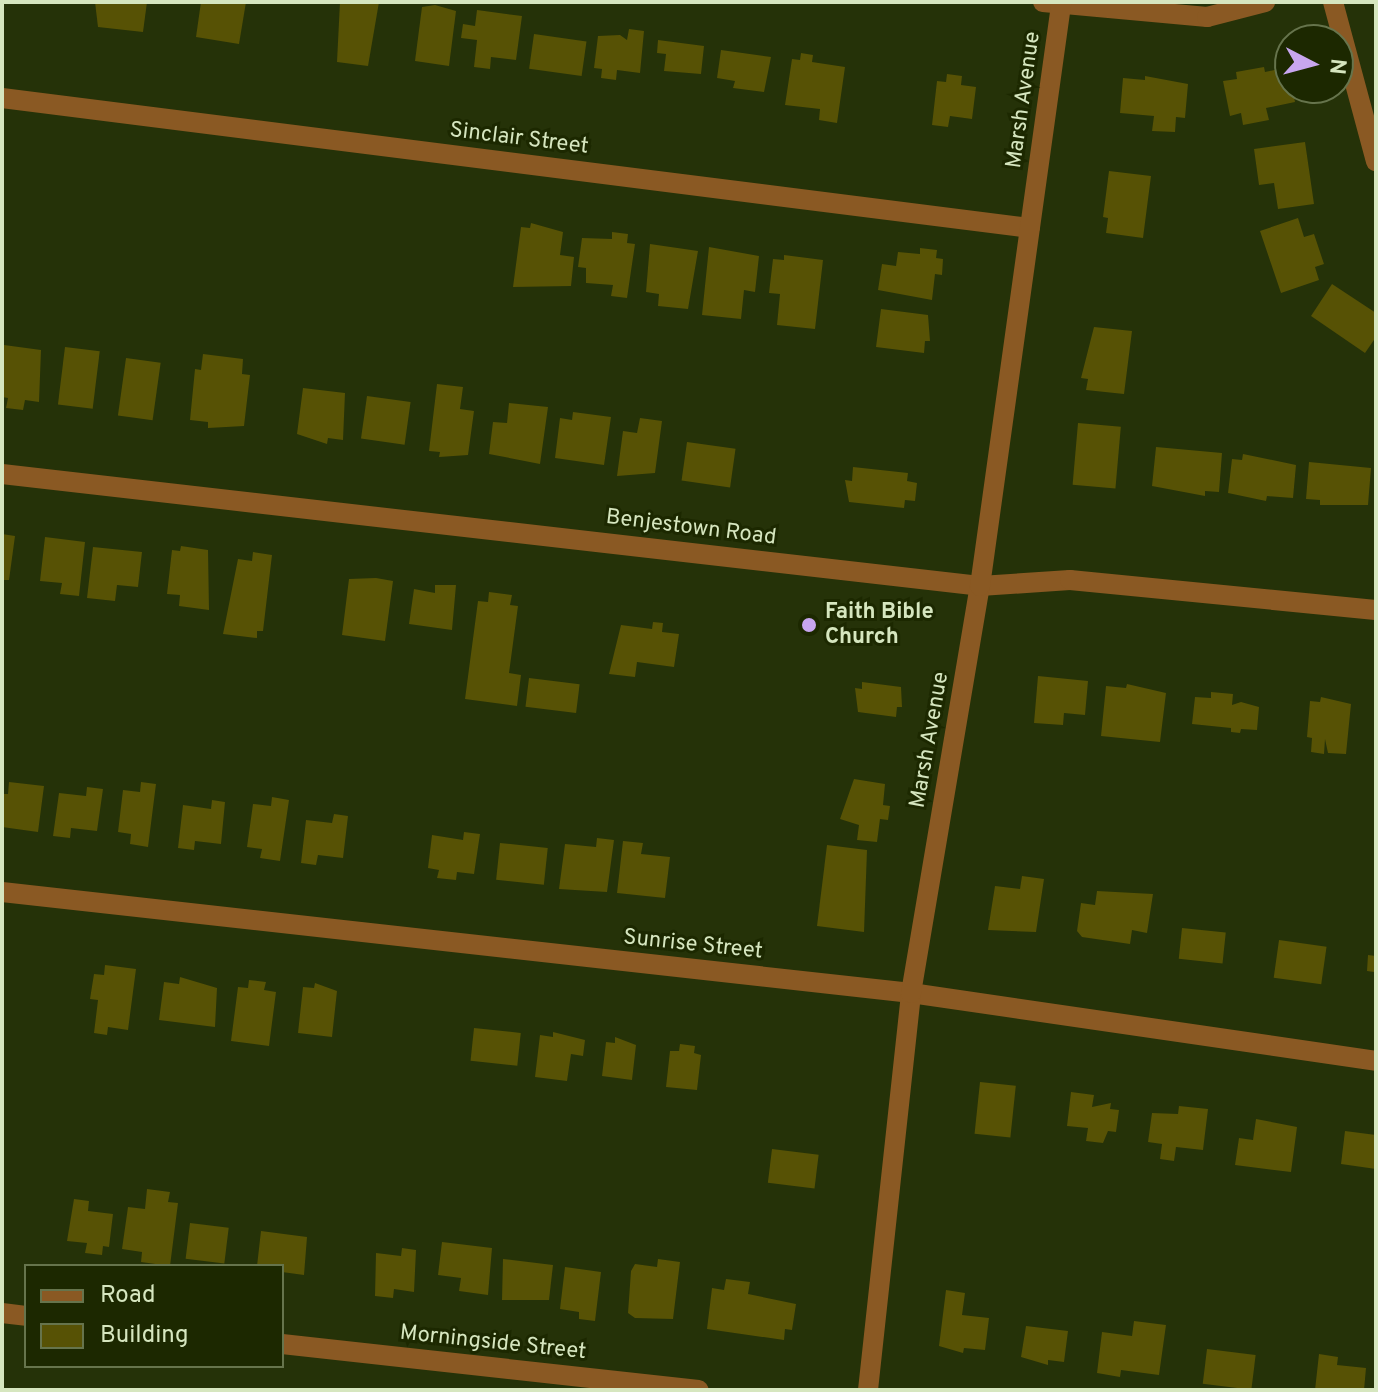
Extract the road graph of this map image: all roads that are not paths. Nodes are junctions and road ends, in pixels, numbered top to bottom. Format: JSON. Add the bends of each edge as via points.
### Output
{"nodes":[{"id":1,"x":1265,"y":2,"type":"edge"},
{"id":2,"x":1333,"y":2,"type":"edge"},
{"id":3,"x":1052,"y":3,"type":"edge"},
{"id":4,"x":2,"y":98,"type":"edge"},
{"id":5,"x":1376,"y":161,"type":"edge"},
{"id":6,"x":1030,"y":228,"type":"junction"},
{"id":7,"x":2,"y":474,"type":"edge"},
{"id":8,"x":980,"y":586,"type":"junction"},
{"id":9,"x":1376,"y":610,"type":"edge"},
{"id":10,"x":2,"y":892,"type":"edge"},
{"id":11,"x":911,"y":993,"type":"junction"},
{"id":12,"x":1376,"y":1061,"type":"edge"},
{"id":13,"x":2,"y":1313,"type":"edge"},
{"id":14,"x":24,"y":1316,"type":"edge"},
{"id":15,"x":284,"y":1344,"type":"edge"},
{"id":16,"x":698,"y":1390,"type":"edge"},
{"id":17,"x":868,"y":1390,"type":"edge"}],
"edges":[{"from":1,"to":3,"type":"street","via":[[1207,17]]},
{"from":2,"to":5,"type":"street"},
{"from":3,"to":6,"type":"street","name":"Marsh Avenue"},
{"from":4,"to":6,"type":"street","name":"Sinclair Street"},
{"from":6,"to":8,"type":"street","name":"Marsh Avenue"},
{"from":7,"to":8,"type":"street","name":"Benjestown Road"},
{"from":8,"to":9,"type":"street","name":"Benjestown Road","via":[[1070,580]]},
{"from":8,"to":11,"type":"street","name":"Marsh Avenue"},
{"from":10,"to":11,"type":"street","name":"Sunrise Street"},
{"from":11,"to":12,"type":"street","name":"Sunrise Street"},
{"from":11,"to":17,"type":"street","name":"Marsh Avenue"},
{"from":13,"to":14,"type":"street"},
{"from":15,"to":16,"type":"street","name":"Morningside Street"}]}
